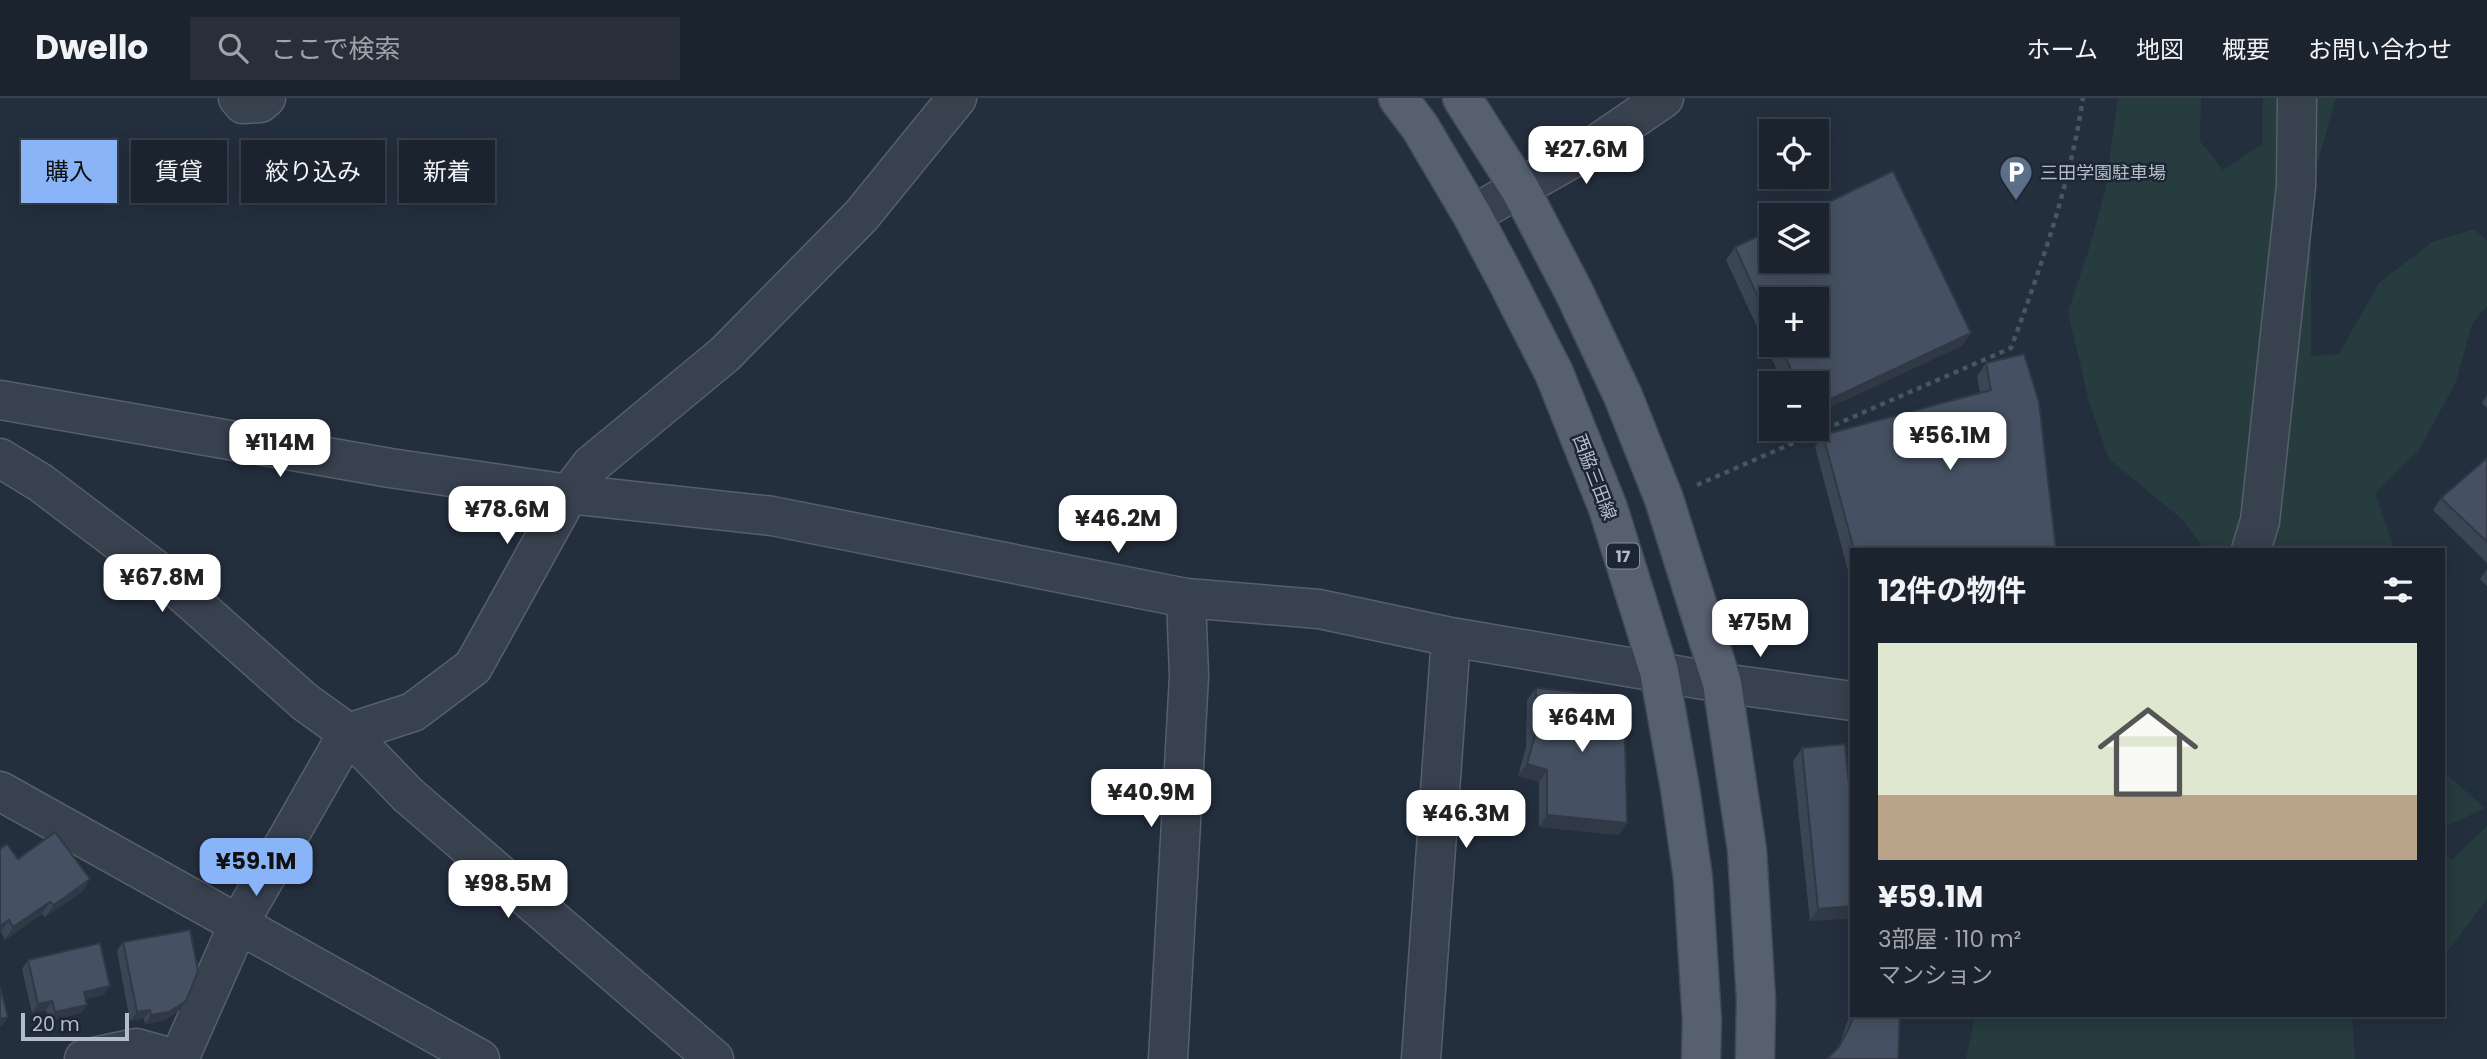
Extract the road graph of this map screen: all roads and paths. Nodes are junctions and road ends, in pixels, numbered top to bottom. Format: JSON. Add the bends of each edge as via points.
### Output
{"nodes":[{"id":1,"x":238,"y":98,"type":"edge"},
{"id":2,"x":266,"y":98,"type":"edge"},
{"id":3,"x":957,"y":98,"type":"edge"},
{"id":4,"x":1398,"y":98,"type":"edge"},
{"id":5,"x":1462,"y":98,"type":"edge"},
{"id":6,"x":1664,"y":98,"type":"edge"},
{"id":7,"x":2083,"y":98,"type":"edge"},
{"id":8,"x":2297,"y":98,"type":"edge"},
{"id":9,"x":1520,"y":189,"type":"junction"},
{"id":10,"x":1472,"y":215,"type":"junction"},
{"id":11,"x":0,"y":400,"type":"edge"},
{"id":12,"x":0,"y":458,"type":"edge"},
{"id":13,"x":569,"y":494,"type":"junction"},
{"id":14,"x":1664,"y":499,"type":"junction"},
{"id":15,"x":2252,"y":548,"type":"edge"},
{"id":16,"x":1186,"y":598,"type":"junction"},
{"id":17,"x":1451,"y":637,"type":"junction"},
{"id":18,"x":1660,"y":671,"type":"junction"},
{"id":19,"x":1722,"y":683,"type":"junction"},
{"id":20,"x":1850,"y":701,"type":"edge"},
{"id":21,"x":348,"y":733,"type":"junction"},
{"id":22,"x":7,"y":804,"type":"edge"},
{"id":23,"x":239,"y":923,"type":"junction"},
{"id":24,"x":84,"y":1059,"type":"edge"},
{"id":25,"x":177,"y":1059,"type":"edge"},
{"id":26,"x":480,"y":1059,"type":"edge"},
{"id":27,"x":714,"y":1059,"type":"edge"},
{"id":28,"x":1168,"y":1059,"type":"edge"},
{"id":29,"x":1421,"y":1059,"type":"edge"},
{"id":30,"x":1701,"y":1059,"type":"edge"},
{"id":31,"x":1755,"y":1059,"type":"edge"}],
"edges":[{"from":1,"to":2,"type":"street","via":[[243,104]]},
{"from":3,"to":13,"type":"street","via":[[851,226],[725,354],[591,465]]},
{"from":4,"to":10,"type":"main road","name":"西脇三田線","number":"17"},
{"from":5,"to":9,"type":"main road"},
{"from":6,"to":9,"type":"street"},
{"from":7,"to":14,"type":"path","via":[[2046,252],[2011,348]]},
{"from":8,"to":15,"type":"street","via":[[2296,187],[2260,521]]},
{"from":9,"to":10,"type":"street"},
{"from":9,"to":14,"type":"main road","via":[[1623,396]]},
{"from":10,"to":18,"type":"main road","name":"西脇三田線","number":"17","via":[[1554,373],[1608,508]]},
{"from":11,"to":13,"type":"street","via":[[390,468]]},
{"from":12,"to":21,"type":"street","via":[[41,483],[160,573],[295,693]]},
{"from":13,"to":16,"type":"street","via":[[772,516]]},
{"from":13,"to":21,"type":"street","via":[[473,667],[413,712]]},
{"from":14,"to":19,"type":"main road"},
{"from":16,"to":17,"type":"street","via":[[1319,610]]},
{"from":16,"to":28,"type":"street","via":[[1189,676]]},
{"from":17,"to":18,"type":"street"},
{"from":17,"to":29,"type":"street"},
{"from":18,"to":19,"type":"street"},
{"from":18,"to":30,"type":"main road","name":"西脇三田線","number":"17","via":[[1693,878]]},
{"from":19,"to":20,"type":"street"},
{"from":19,"to":31,"type":"main road","via":[[1746,849],[1756,1000]]},
{"from":21,"to":23,"type":"street"},
{"from":21,"to":27,"type":"street","via":[[408,794]]},
{"from":22,"to":23,"type":"street"},
{"from":23,"to":25,"type":"street"},
{"from":23,"to":26,"type":"street"},
{"from":24,"to":25,"type":"street","via":[[136,1048]]}]}
